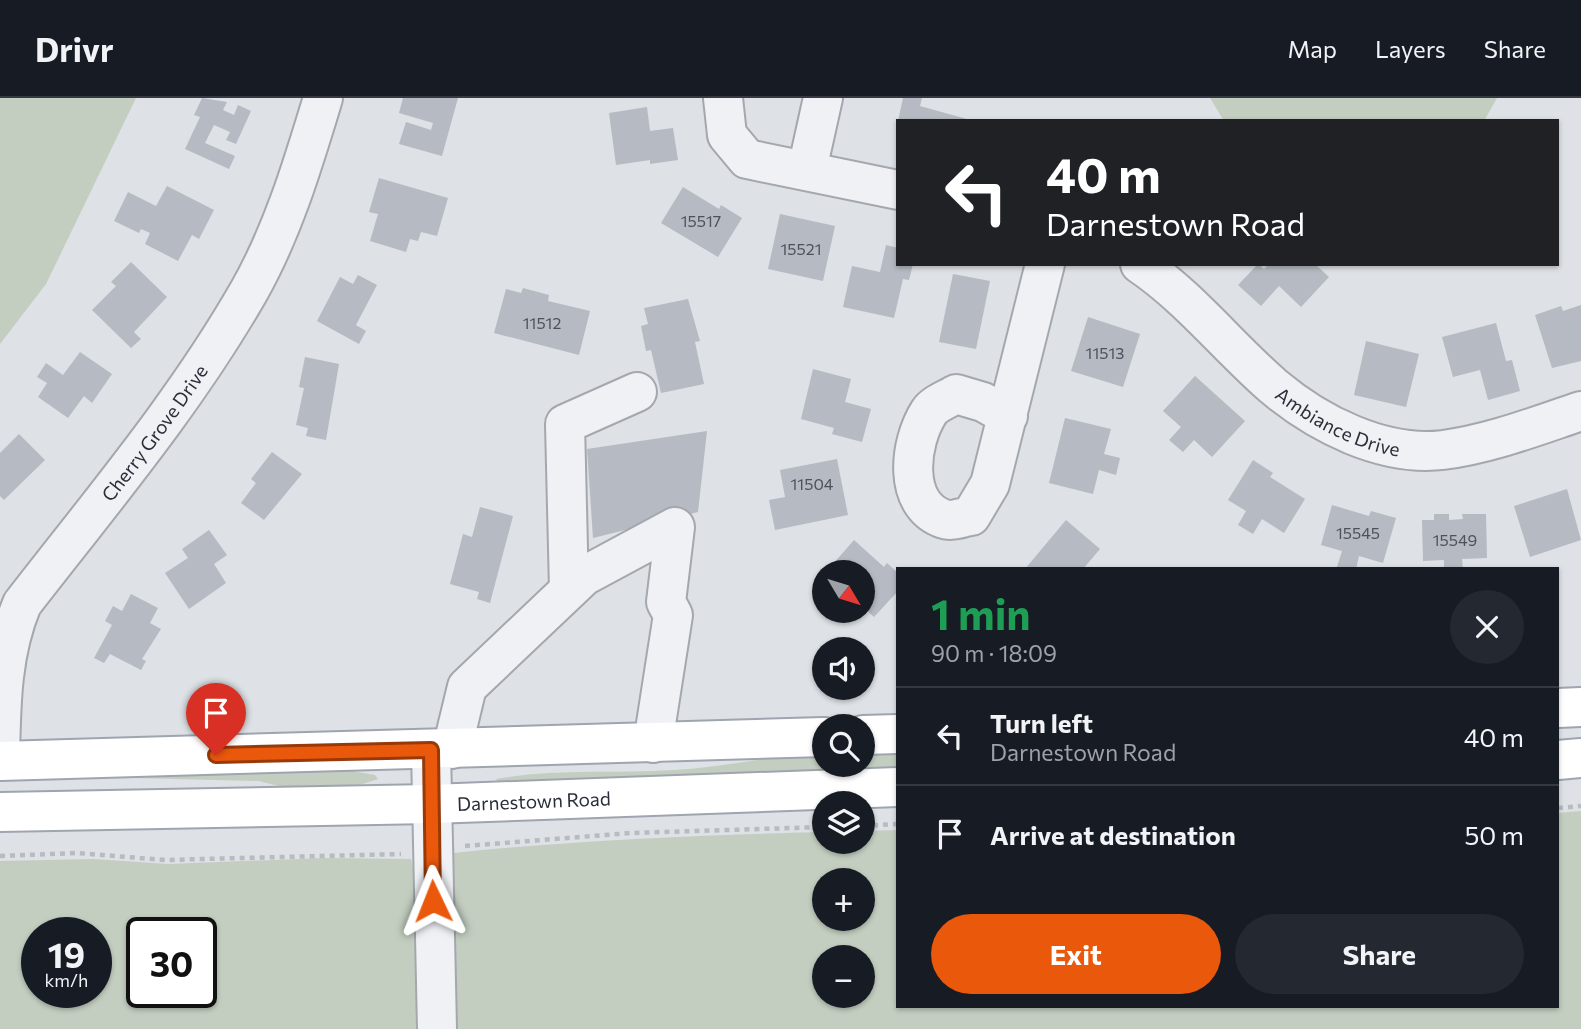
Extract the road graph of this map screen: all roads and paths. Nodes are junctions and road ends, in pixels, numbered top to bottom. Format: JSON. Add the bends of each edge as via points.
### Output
{"nodes":[{"id":1,"x":323,"y":98,"type":"edge"},
{"id":2,"x":723,"y":98,"type":"edge"},
{"id":3,"x":823,"y":98,"type":"edge"},
{"id":4,"x":807,"y":170,"type":"junction"},
{"id":5,"x":896,"y":190,"type":"edge"},
{"id":6,"x":1045,"y":266,"type":"edge"},
{"id":7,"x":1143,"y":266,"type":"edge"},
{"id":8,"x":637,"y":392,"type":"dead end"},
{"id":9,"x":1581,"y":411,"type":"edge"},
{"id":10,"x":1008,"y":416,"type":"dead end"},
{"id":11,"x":569,"y":590,"type":"junction"},
{"id":12,"x":1,"y":698,"type":"edge"},
{"id":13,"x":1581,"y":707,"type":"edge"},
{"id":14,"x":1559,"y":708,"type":"edge"},
{"id":15,"x":896,"y":734,"type":"edge"},
{"id":16,"x":875,"y":735,"type":"edge"},
{"id":17,"x":812,"y":737,"type":"edge"},
{"id":18,"x":653,"y":743,"type":"junction"},
{"id":19,"x":442,"y":750,"type":"junction"},
{"id":20,"x":1581,"y":758,"type":"edge"},
{"id":21,"x":1559,"y":760,"type":"edge"},
{"id":22,"x":0,"y":761,"type":"edge"},
{"id":23,"x":896,"y":787,"type":"edge"},
{"id":24,"x":431,"y":804,"type":"junction"},
{"id":25,"x":1581,"y":806,"type":"edge"},
{"id":26,"x":1559,"y":808,"type":"edge"},
{"id":27,"x":0,"y":812,"type":"edge"},
{"id":28,"x":896,"y":824,"type":"edge"},
{"id":29,"x":875,"y":825,"type":"edge"},
{"id":30,"x":437,"y":1029,"type":"edge"}],
"edges":[{"from":1,"to":12,"type":"street","name":"Cherry Grove Drive","via":[[293,196],[250,289],[177,405],[22,604],[10,632]]},
{"from":2,"to":4,"type":"street","via":[[727,135],[747,159]]},
{"from":3,"to":4,"type":"street"},
{"from":4,"to":5,"type":"street"},
{"from":6,"to":10,"type":"street"},
{"from":7,"to":9,"type":"street","name":"Ambiance Drive","via":[[1275,387],[1338,430],[1389,446],[1441,450],[1492,440]]},
{"from":8,"to":11,"type":"street","via":[[565,424]]},
{"from":11,"to":18,"type":"street","via":[[584,576],[675,527],[666,602],[673,615]]},
{"from":11,"to":19,"type":"street","via":[[467,687]]},
{"from":12,"to":22,"type":"street","name":"Cherry Grove Drive"},
{"from":13,"to":14,"type":"main road"},
{"from":15,"to":16,"type":"main road"},
{"from":17,"to":18,"type":"main road"},
{"from":18,"to":19,"type":"main road"},
{"from":19,"to":22,"type":"main road"},
{"from":19,"to":24,"type":"street"},
{"from":20,"to":21,"type":"main road"},
{"from":23,"to":24,"type":"main road","name":"Darnestown Road"},
{"from":24,"to":27,"type":"main road","name":"Darnestown Road"},
{"from":24,"to":30,"type":"street"},
{"from":25,"to":26,"type":"path"},
{"from":28,"to":29,"type":"path"}]}
